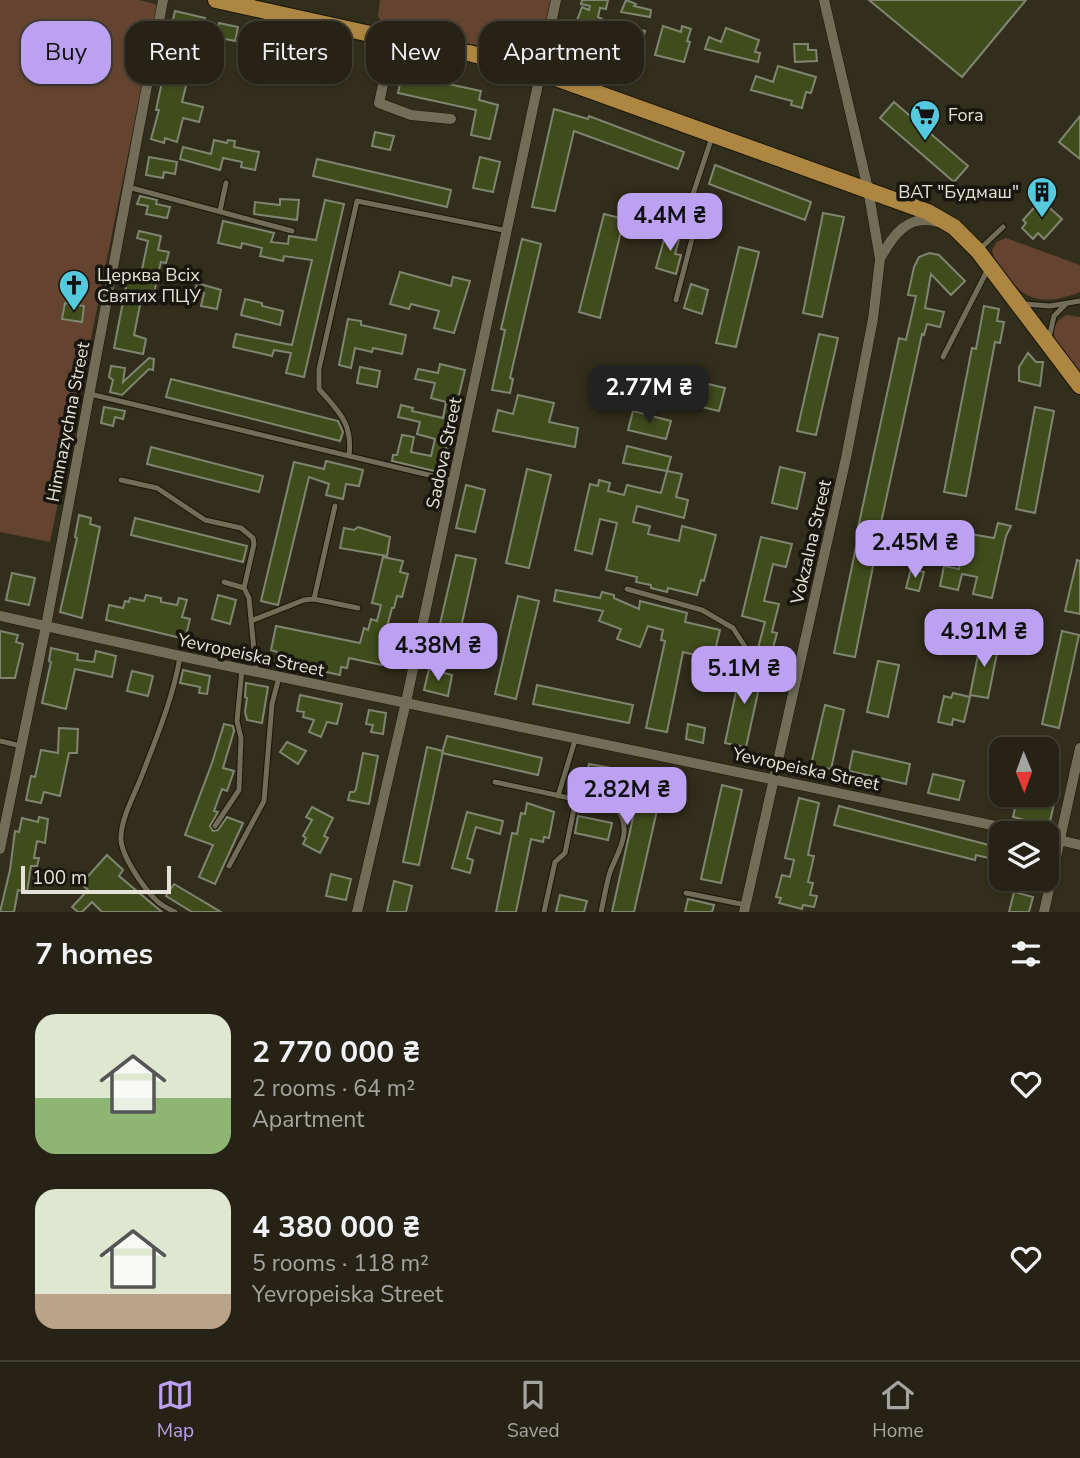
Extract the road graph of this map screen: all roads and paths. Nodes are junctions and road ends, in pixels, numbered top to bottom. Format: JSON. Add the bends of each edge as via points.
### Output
{"nodes":[{"id":1,"x":163,"y":0,"type":"edge"},
{"id":2,"x":216,"y":0,"type":"edge"},
{"id":3,"x":556,"y":0,"type":"edge"},
{"id":4,"x":824,"y":0,"type":"edge"},
{"id":5,"x":551,"y":21,"type":"edge"},
{"id":6,"x":366,"y":33,"type":"edge"},
{"id":7,"x":383,"y":84,"type":"edge"},
{"id":8,"x":537,"y":84,"type":"edge"},
{"id":9,"x":573,"y":84,"type":"edge"},
{"id":10,"x":452,"y":119,"type":"dead end"},
{"id":11,"x":713,"y":134,"type":"junction"},
{"id":12,"x":226,"y":183,"type":"dead end"},
{"id":13,"x":128,"y":187,"type":"junction"},
{"id":14,"x":868,"y":189,"type":"junction"},
{"id":15,"x":220,"y":211,"type":"junction"},
{"id":16,"x":954,"y":227,"type":"junction"},
{"id":17,"x":1003,"y":227,"type":"dead end"},
{"id":18,"x":292,"y":231,"type":"dead end"},
{"id":19,"x":508,"y":231,"type":"junction"},
{"id":20,"x":978,"y":251,"type":"junction"},
{"id":21,"x":880,"y":259,"type":"junction"},
{"id":22,"x":989,"y":266,"type":"junction"},
{"id":23,"x":676,"y":300,"type":"dead end"},
{"id":24,"x":1080,"y":301,"type":"edge"},
{"id":25,"x":1016,"y":302,"type":"junction"},
{"id":26,"x":1065,"y":305,"type":"junction"},
{"id":27,"x":1049,"y":344,"type":"junction"},
{"id":28,"x":943,"y":357,"type":"dead end"},
{"id":29,"x":1080,"y":386,"type":"edge"},
{"id":30,"x":89,"y":394,"type":"junction"},
{"id":31,"x":349,"y":456,"type":"junction"},
{"id":32,"x":121,"y":480,"type":"dead end"},
{"id":33,"x":454,"y":481,"type":"junction"},
{"id":34,"x":335,"y":506,"type":"dead end"},
{"id":35,"x":224,"y":582,"type":"dead end"},
{"id":36,"x":244,"y":588,"type":"junction"},
{"id":37,"x":627,"y":589,"type":"dead end"},
{"id":38,"x":314,"y":599,"type":"junction"},
{"id":39,"x":358,"y":608,"type":"dead end"},
{"id":40,"x":0,"y":616,"type":"edge"},
{"id":41,"x":251,"y":621,"type":"junction"},
{"id":42,"x":46,"y":626,"type":"junction"},
{"id":43,"x":180,"y":656,"type":"junction"},
{"id":44,"x":243,"y":669,"type":"junction"},
{"id":45,"x":798,"y":669,"type":"junction"},
{"id":46,"x":256,"y":672,"type":"junction"},
{"id":47,"x":279,"y":677,"type":"junction"},
{"id":48,"x":406,"y":702,"type":"junction"},
{"id":49,"x":576,"y":737,"type":"junction"},
{"id":50,"x":0,"y":741,"type":"edge"},
{"id":51,"x":21,"y":746,"type":"junction"},
{"id":52,"x":1080,"y":748,"type":"edge"},
{"id":53,"x":773,"y":778,"type":"junction"},
{"id":54,"x":495,"y":782,"type":"dead end"},
{"id":55,"x":558,"y":796,"type":"junction"},
{"id":56,"x":576,"y":800,"type":"junction"},
{"id":57,"x":989,"y":824,"type":"edge"},
{"id":58,"x":215,"y":826,"type":"dead end"},
{"id":59,"x":1059,"y":839,"type":"joint"},
{"id":60,"x":1080,"y":845,"type":"edge"},
{"id":61,"x":0,"y":849,"type":"edge"},
{"id":62,"x":229,"y":866,"type":"dead end"},
{"id":63,"x":1048,"y":891,"type":"edge"},
{"id":64,"x":686,"y":893,"type":"dead end"},
{"id":65,"x":745,"y":909,"type":"edge"},
{"id":66,"x":175,"y":912,"type":"edge"},
{"id":67,"x":357,"y":912,"type":"edge"},
{"id":68,"x":544,"y":912,"type":"edge"},
{"id":69,"x":601,"y":912,"type":"edge"},
{"id":70,"x":1044,"y":912,"type":"edge"}],
"edges":[{"from":1,"to":13,"type":"street","name":"Himnazychna Street"},
{"from":2,"to":6,"type":"main road"},
{"from":3,"to":5,"type":"street","name":"Sadova Street"},
{"from":4,"to":14,"type":"street","name":"Vokzalna Street"},
{"from":7,"to":10,"type":"street","via":[[379,103],[411,115]]},
{"from":8,"to":19,"type":"street","name":"Sadova Street"},
{"from":9,"to":11,"type":"main road"},
{"from":11,"to":14,"type":"main road"},
{"from":11,"to":23,"type":"lane","via":[[688,209],[694,230]]},
{"from":12,"to":15,"type":"lane"},
{"from":13,"to":15,"type":"lane"},
{"from":13,"to":30,"type":"street","name":"Himnazychna Street"},
{"from":14,"to":16,"type":"main road"},
{"from":14,"to":21,"type":"street","name":"Vokzalna Street"},
{"from":15,"to":18,"type":"lane"},
{"from":16,"to":20,"type":"main road"},
{"from":16,"to":21,"type":"street","name":"Vokzalna Street","via":[[932,220],[903,226]]},
{"from":17,"to":20,"type":"lane"},
{"from":19,"to":31,"type":"lane","via":[[357,201],[319,369],[319,389],[345,419]]},
{"from":19,"to":33,"type":"street","name":"Sadova Street"},
{"from":20,"to":22,"type":"main road"},
{"from":21,"to":45,"type":"street","name":"Vokzalna Street","via":[[846,458]]},
{"from":22,"to":25,"type":"main road"},
{"from":22,"to":28,"type":"lane"},
{"from":24,"to":26,"type":"lane"},
{"from":25,"to":26,"type":"lane"},
{"from":25,"to":27,"type":"main road"},
{"from":26,"to":27,"type":"lane","via":[[1054,316]]},
{"from":27,"to":29,"type":"main road"},
{"from":30,"to":31,"type":"lane"},
{"from":30,"to":42,"type":"street","name":"Himnazychna Street"},
{"from":31,"to":33,"type":"lane"},
{"from":32,"to":36,"type":"lane","via":[[157,488],[205,520],[241,528],[253,538]]},
{"from":33,"to":48,"type":"street","name":"Sadova Street"},
{"from":34,"to":38,"type":"lane"},
{"from":35,"to":36,"type":"lane"},
{"from":36,"to":41,"type":"lane"},
{"from":37,"to":45,"type":"lane","via":[[702,610],[733,628],[751,656]]},
{"from":38,"to":39,"type":"lane"},
{"from":38,"to":41,"type":"lane"},
{"from":40,"to":42,"type":"street","name":"Yevropeiska Street"},
{"from":41,"to":46,"type":"lane"},
{"from":42,"to":43,"type":"street","name":"Yevropeiska Street"},
{"from":42,"to":51,"type":"street","name":"Himnazychna Street"},
{"from":43,"to":44,"type":"street","name":"Yevropeiska Street"},
{"from":43,"to":66,"type":"lane","via":[[164,719],[121,836],[123,855],[147,891]]},
{"from":44,"to":46,"type":"street","name":"Yevropeiska Street"},
{"from":44,"to":58,"type":"lane","via":[[237,722],[239,789]]},
{"from":45,"to":53,"type":"street","name":"Vokzalna Street"},
{"from":46,"to":47,"type":"street","name":"Yevropeiska Street"},
{"from":47,"to":48,"type":"street","name":"Yevropeiska Street"},
{"from":47,"to":62,"type":"lane","via":[[272,704],[264,801]]},
{"from":48,"to":49,"type":"street","name":"Yevropeiska Street"},
{"from":48,"to":67,"type":"street","name":"Sadova Street"},
{"from":49,"to":53,"type":"street","name":"Yevropeiska Street"},
{"from":49,"to":55,"type":"lane"},
{"from":50,"to":51,"type":"lane"},
{"from":51,"to":61,"type":"street","name":"Himnazychna Street"},
{"from":52,"to":59,"type":"street"},
{"from":53,"to":57,"type":"street","name":"Yevropeiska Street"},
{"from":53,"to":65,"type":"street","name":"Vokzalna Street"},
{"from":54,"to":55,"type":"lane"},
{"from":55,"to":56,"type":"lane"},
{"from":56,"to":68,"type":"lane","via":[[565,853],[555,862]]},
{"from":56,"to":69,"type":"lane","via":[[617,808],[625,823]]},
{"from":59,"to":60,"type":"street"},
{"from":63,"to":70,"type":"street"},
{"from":64,"to":65,"type":"lane"}]}
